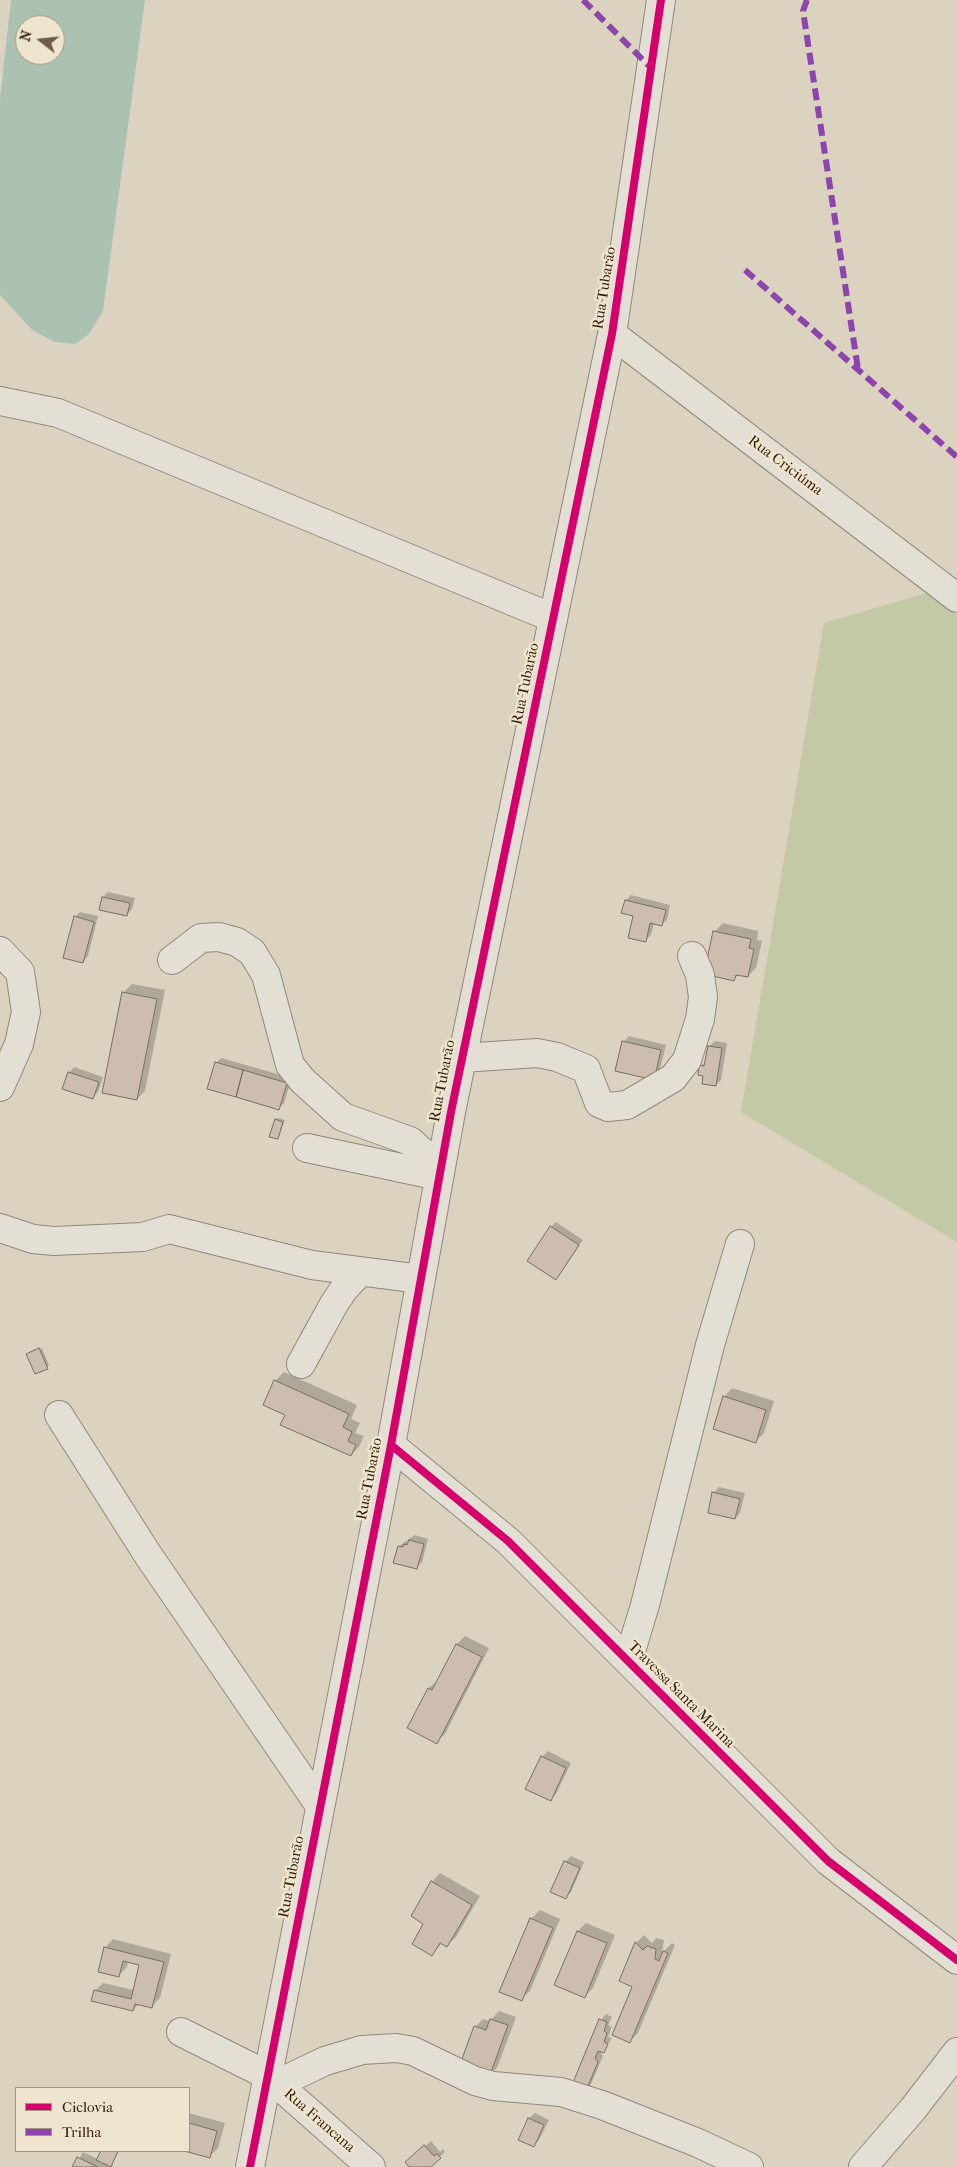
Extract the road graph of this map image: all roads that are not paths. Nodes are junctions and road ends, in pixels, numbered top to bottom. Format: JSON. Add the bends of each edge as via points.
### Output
{"nodes":[{"id":1,"x":661,"y":0,"type":"edge"},
{"id":2,"x":612,"y":334,"type":"junction"},
{"id":3,"x":0,"y":401,"type":"edge"},
{"id":4,"x":957,"y":598,"type":"edge"},
{"id":5,"x":553,"y":618,"type":"junction"},
{"id":6,"x":0,"y":951,"type":"edge"},
{"id":7,"x":692,"y":956,"type":"dead end"},
{"id":8,"x":172,"y":960,"type":"dead end"},
{"id":9,"x":462,"y":1058,"type":"junction"},
{"id":10,"x":0,"y":1087,"type":"edge"},
{"id":11,"x":307,"y":1148,"type":"dead end"},
{"id":12,"x":439,"y":1176,"type":"junction"},
{"id":13,"x":0,"y":1228,"type":"edge"},
{"id":14,"x":740,"y":1244,"type":"dead end"},
{"id":15,"x":360,"y":1272,"type":"junction"},
{"id":16,"x":421,"y":1279,"type":"junction"},
{"id":17,"x":301,"y":1364,"type":"dead end"},
{"id":18,"x":59,"y":1415,"type":"dead end"},
{"id":19,"x":391,"y":1445,"type":"junction"},
{"id":20,"x":628,"y":1661,"type":"junction"},
{"id":21,"x":320,"y":1806,"type":"junction"},
{"id":22,"x":957,"y":1960,"type":"edge"},
{"id":23,"x":181,"y":2032,"type":"dead end"},
{"id":24,"x":957,"y":2052,"type":"edge"},
{"id":25,"x":272,"y":2079,"type":"junction"},
{"id":26,"x":250,"y":2167,"type":"edge"},
{"id":27,"x":371,"y":2167,"type":"edge"},
{"id":28,"x":749,"y":2167,"type":"edge"},
{"id":29,"x":863,"y":2167,"type":"edge"}],
"edges":[{"from":1,"to":2,"type":"street","name":"Rua Tubarão"},
{"from":2,"to":4,"type":"street","name":"Rua Criciúma"},
{"from":2,"to":5,"type":"street","name":"Rua Tubarão"},
{"from":3,"to":5,"type":"street","via":[[58,413]]},
{"from":5,"to":9,"type":"street","name":"Rua Tubarão"},
{"from":6,"to":10,"type":"street","via":[[20,972],[26,1012],[19,1044]]},
{"from":7,"to":9,"type":"street","via":[[700,975],[703,997],[700,1019],[687,1060],[673,1078],[627,1105],[608,1107],[599,1103],[586,1069],[557,1057],[537,1053]]},
{"from":8,"to":12,"type":"street","via":[[201,938],[219,937],[238,942],[252,952],[266,975],[290,1064],[303,1081],[343,1117],[410,1141],[430,1159]]},
{"from":9,"to":12,"type":"street","name":"Rua Tubarão"},
{"from":11,"to":12,"type":"street"},
{"from":12,"to":16,"type":"street","name":"Rua Tubarão"},
{"from":13,"to":15,"type":"street","via":[[48,1241],[133,1238],[169,1229],[312,1265]]},
{"from":14,"to":20,"type":"street","via":[[705,1364]]},
{"from":15,"to":16,"type":"street"},
{"from":15,"to":17,"type":"street","via":[[344,1289]]},
{"from":16,"to":19,"type":"street","name":"Rua Tubarão"},
{"from":18,"to":21,"type":"street","via":[[148,1555]]},
{"from":19,"to":20,"type":"street","name":"Travessa Santa Marina","via":[[508,1541]]},
{"from":19,"to":21,"type":"street","name":"Rua Tubarão"},
{"from":20,"to":22,"type":"street","name":"Travessa Santa Marina","via":[[828,1861]]},
{"from":21,"to":25,"type":"street","name":"Rua Tubarão"},
{"from":23,"to":25,"type":"street","name":"Rua Francana"},
{"from":24,"to":29,"type":"street"},
{"from":25,"to":26,"type":"street","name":"Rua Tubarão"},
{"from":25,"to":27,"type":"street","name":"Rua Francana"},
{"from":25,"to":28,"type":"street","via":[[362,2050],[396,2048],[493,2086],[561,2092],[602,2105]]}]}
